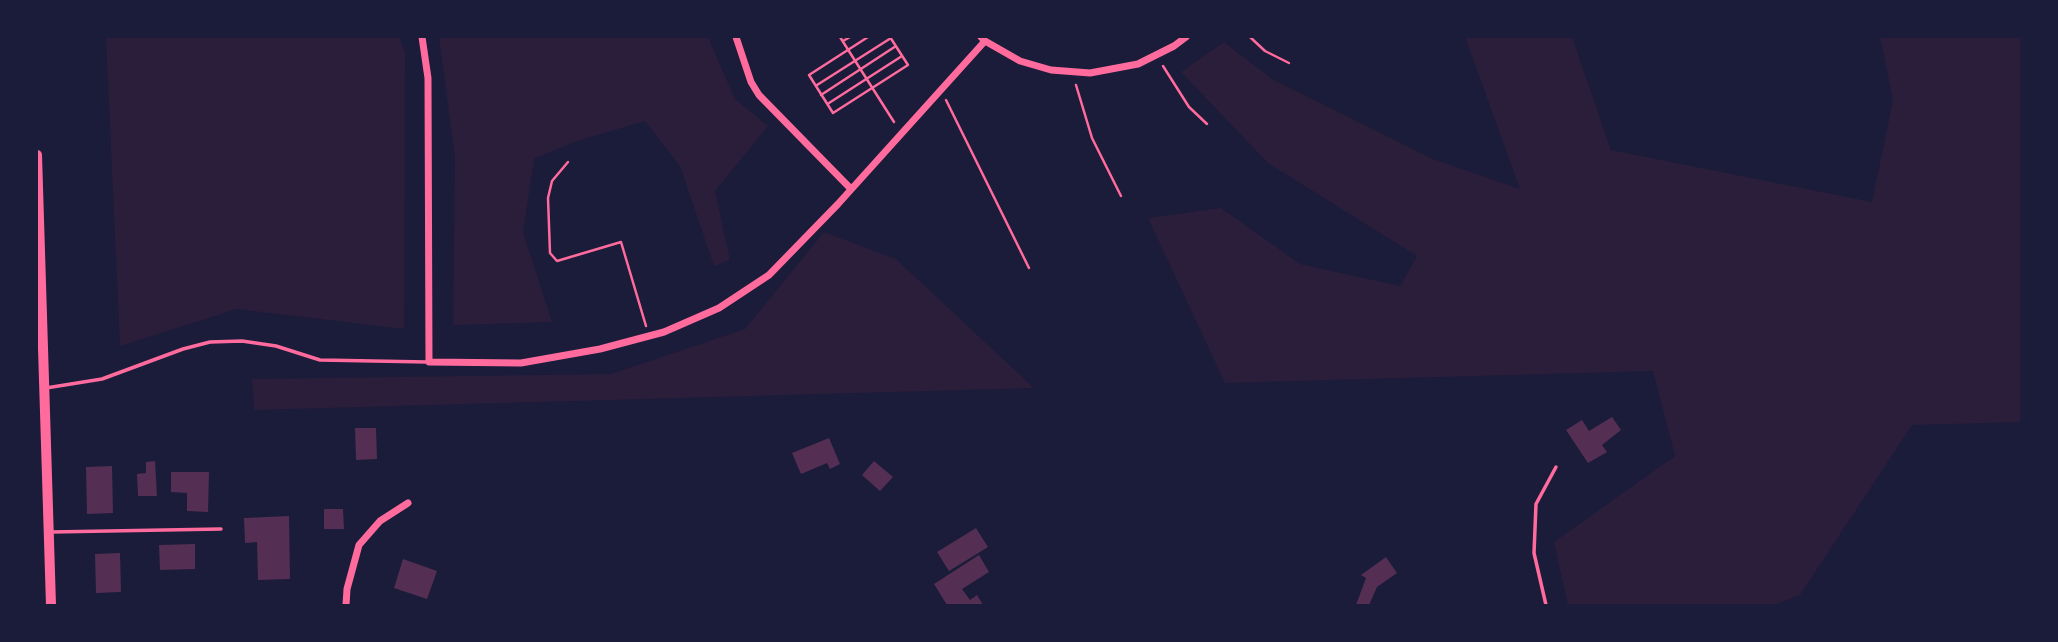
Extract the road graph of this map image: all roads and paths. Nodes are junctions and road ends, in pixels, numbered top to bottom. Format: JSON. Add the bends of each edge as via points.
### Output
{"nodes":[{"id":1,"x":422,"y":37,"type":"edge"},
{"id":2,"x":736,"y":37,"type":"edge"},
{"id":3,"x":840,"y":37,"type":"edge"},
{"id":4,"x":850,"y":37,"type":"edge"},
{"id":5,"x":868,"y":37,"type":"edge"},
{"id":6,"x":890,"y":37,"type":"edge"},
{"id":7,"x":1186,"y":37,"type":"edge"},
{"id":8,"x":1250,"y":37,"type":"edge"},
{"id":9,"x":983,"y":39,"type":"edge"},
{"id":10,"x":843,"y":41,"type":"junction"},
{"id":11,"x":896,"y":46,"type":"junction"},
{"id":12,"x":848,"y":50,"type":"junction"},
{"id":13,"x":1156,"y":55,"type":"junction"},
{"id":14,"x":902,"y":56,"type":"junction"},
{"id":15,"x":855,"y":61,"type":"junction"},
{"id":16,"x":1289,"y":62,"type":"dead end"},
{"id":17,"x":860,"y":69,"type":"junction"},
{"id":18,"x":1072,"y":72,"type":"junction"},
{"id":19,"x":867,"y":79,"type":"junction"},
{"id":20,"x":816,"y":86,"type":"junction"},
{"id":21,"x":873,"y":88,"type":"junction"},
{"id":22,"x":941,"y":90,"type":"junction"},
{"id":23,"x":821,"y":94,"type":"junction"},
{"id":24,"x":827,"y":104,"type":"junction"},
{"id":25,"x":1208,"y":124,"type":"dead end"},
{"id":26,"x":902,"y":134,"type":"junction"},
{"id":27,"x":37,"y":155,"type":"edge"},
{"id":28,"x":568,"y":162,"type":"dead end"},
{"id":29,"x":851,"y":189,"type":"junction"},
{"id":30,"x":1121,"y":196,"type":"dead end"},
{"id":31,"x":1029,"y":268,"type":"dead end"},
{"id":32,"x":649,"y":336,"type":"junction"},
{"id":33,"x":429,"y":362,"type":"junction"},
{"id":34,"x":44,"y":388,"type":"junction"},
{"id":35,"x":1556,"y":467,"type":"dead end"},
{"id":36,"x":42,"y":468,"type":"edge"},
{"id":37,"x":408,"y":503,"type":"dead end"},
{"id":38,"x":221,"y":529,"type":"dead end"},
{"id":39,"x":49,"y":532,"type":"junction"},
{"id":40,"x":51,"y":605,"type":"edge"},
{"id":41,"x":346,"y":605,"type":"edge"},
{"id":42,"x":1546,"y":605,"type":"edge"}],
"edges":[{"from":1,"to":33,"type":"street","via":[[428,78]]},
{"from":2,"to":29,"type":"street","via":[[759,95]]},
{"from":3,"to":10,"type":"path"},
{"from":4,"to":10,"type":"path"},
{"from":5,"to":12,"type":"path"},
{"from":6,"to":11,"type":"path"},
{"from":6,"to":15,"type":"path"},
{"from":7,"to":13,"type":"street"},
{"from":8,"to":16,"type":"path","via":[[1265,51]]},
{"from":9,"to":18,"type":"street","via":[[1020,61]]},
{"from":9,"to":22,"type":"street"},
{"from":10,"to":12,"type":"path"},
{"from":11,"to":14,"type":"path"},
{"from":11,"to":17,"type":"path"},
{"from":12,"to":15,"type":"path"},
{"from":12,"to":20,"type":"path","via":[[809,75]]},
{"from":13,"to":18,"type":"street","via":[[1138,64]]},
{"from":13,"to":25,"type":"path","via":[[1189,107]]},
{"from":14,"to":19,"type":"path"},
{"from":14,"to":21,"type":"path","via":[[908,65]]},
{"from":15,"to":17,"type":"path"},
{"from":15,"to":20,"type":"path"},
{"from":17,"to":19,"type":"path"},
{"from":17,"to":23,"type":"path"},
{"from":18,"to":30,"type":"path","via":[[1092,138]]},
{"from":19,"to":21,"type":"path"},
{"from":19,"to":24,"type":"path"},
{"from":20,"to":23,"type":"path"},
{"from":21,"to":24,"type":"path","via":[[833,113]]},
{"from":21,"to":26,"type":"path"},
{"from":22,"to":26,"type":"street"},
{"from":22,"to":31,"type":"path"},
{"from":23,"to":24,"type":"path"},
{"from":26,"to":29,"type":"street"},
{"from":27,"to":34,"type":"main road"},
{"from":28,"to":32,"type":"path","via":[[552,181],[548,198],[550,253],[557,261],[621,242]]},
{"from":29,"to":32,"type":"street","via":[[769,275],[719,308]]},
{"from":32,"to":33,"type":"street","via":[[521,363]]},
{"from":33,"to":34,"type":"lane","via":[[320,360],[276,346],[210,342],[102,379]]},
{"from":34,"to":36,"type":"main road"},
{"from":35,"to":42,"type":"lane","via":[[1536,504],[1534,553]]},
{"from":36,"to":39,"type":"main road"},
{"from":37,"to":41,"type":"street","via":[[380,521],[359,545]]},
{"from":38,"to":39,"type":"lane"},
{"from":39,"to":40,"type":"main road"}]}
